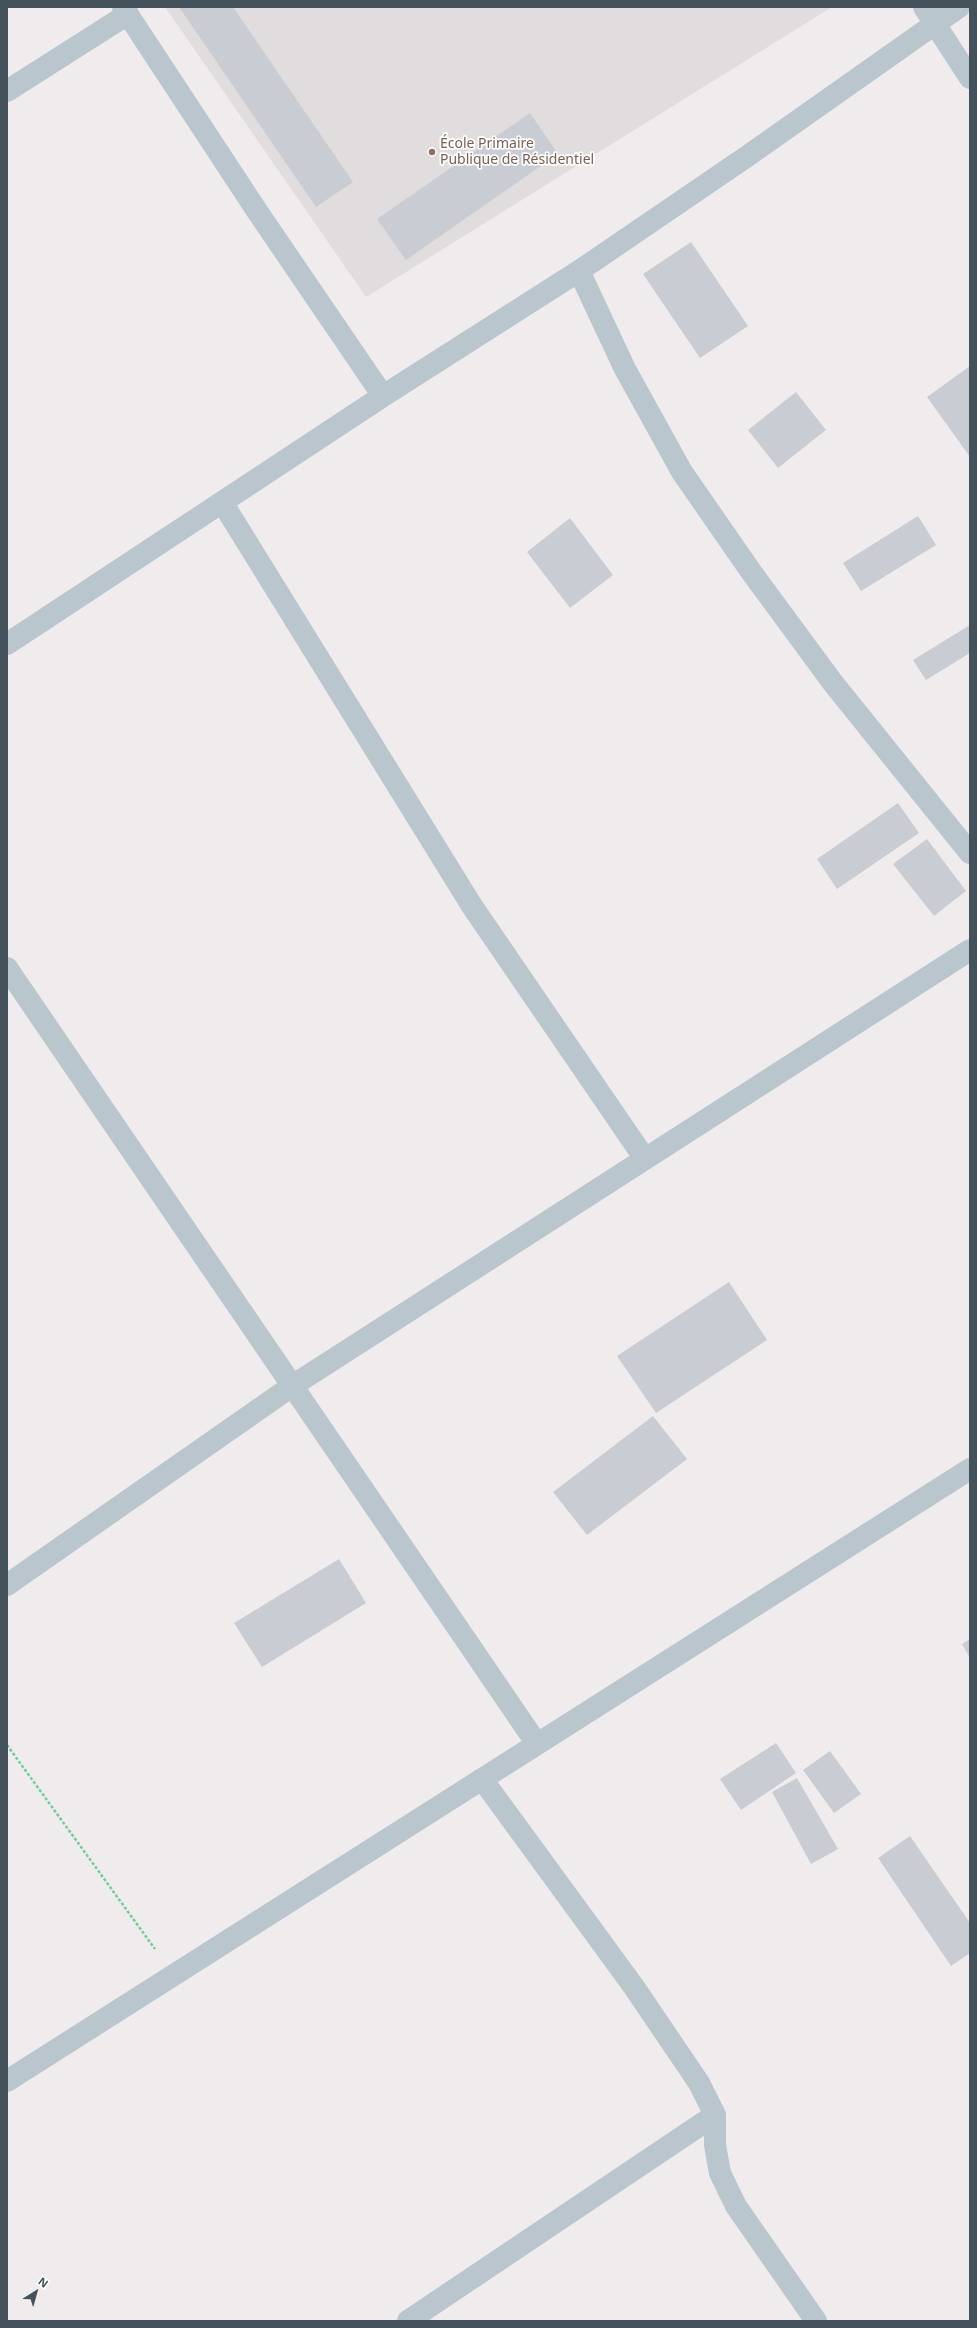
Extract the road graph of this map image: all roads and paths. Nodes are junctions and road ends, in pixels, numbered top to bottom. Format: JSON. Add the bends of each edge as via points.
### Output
{"nodes":[{"id":1,"x":959,"y":7,"type":"edge"},
{"id":2,"x":125,"y":10,"type":"edge"},
{"id":3,"x":929,"y":15,"type":"edge"},
{"id":4,"x":970,"y":78,"type":"edge"},
{"id":5,"x":7,"y":91,"type":"edge"},
{"id":6,"x":579,"y":271,"type":"junction"},
{"id":7,"x":383,"y":396,"type":"junction"},
{"id":8,"x":222,"y":502,"type":"junction"},
{"id":9,"x":7,"y":644,"type":"edge"},
{"id":10,"x":970,"y":853,"type":"edge"},
{"id":11,"x":970,"y":950,"type":"edge"},
{"id":12,"x":7,"y":968,"type":"edge"},
{"id":13,"x":645,"y":1159,"type":"junction"},
{"id":14,"x":292,"y":1386,"type":"junction"},
{"id":15,"x":970,"y":1470,"type":"edge"},
{"id":16,"x":7,"y":1585,"type":"edge"},
{"id":17,"x":537,"y":1744,"type":"junction"},
{"id":18,"x":7,"y":1745,"type":"edge"},
{"id":19,"x":482,"y":1779,"type":"junction"},
{"id":20,"x":174,"y":1975,"type":"junction"},
{"id":21,"x":7,"y":2081,"type":"edge"},
{"id":22,"x":715,"y":2115,"type":"junction"},
{"id":23,"x":408,"y":2321,"type":"edge"},
{"id":24,"x":816,"y":2321,"type":"edge"}],
"edges":[{"from":1,"to":3,"type":"street"},
{"from":2,"to":5,"type":"street"},
{"from":2,"to":7,"type":"street"},
{"from":3,"to":4,"type":"street"},
{"from":3,"to":6,"type":"street","via":[[749,155]]},
{"from":6,"to":7,"type":"street"},
{"from":6,"to":10,"type":"street","via":[[625,369],[682,472],[833,683]]},
{"from":7,"to":8,"type":"street"},
{"from":8,"to":9,"type":"street"},
{"from":8,"to":13,"type":"street","via":[[472,906]]},
{"from":11,"to":13,"type":"street"},
{"from":12,"to":14,"type":"street"},
{"from":13,"to":14,"type":"street"},
{"from":14,"to":16,"type":"street"},
{"from":14,"to":17,"type":"street"},
{"from":15,"to":17,"type":"street"},
{"from":17,"to":19,"type":"street"},
{"from":18,"to":20,"type":"path"},
{"from":19,"to":20,"type":"street"},
{"from":19,"to":22,"type":"street","via":[[634,1987],[699,2083]]},
{"from":20,"to":21,"type":"street"},
{"from":22,"to":23,"type":"street"},
{"from":22,"to":24,"type":"street","via":[[715,2145],[720,2173],[736,2206]]}]}
